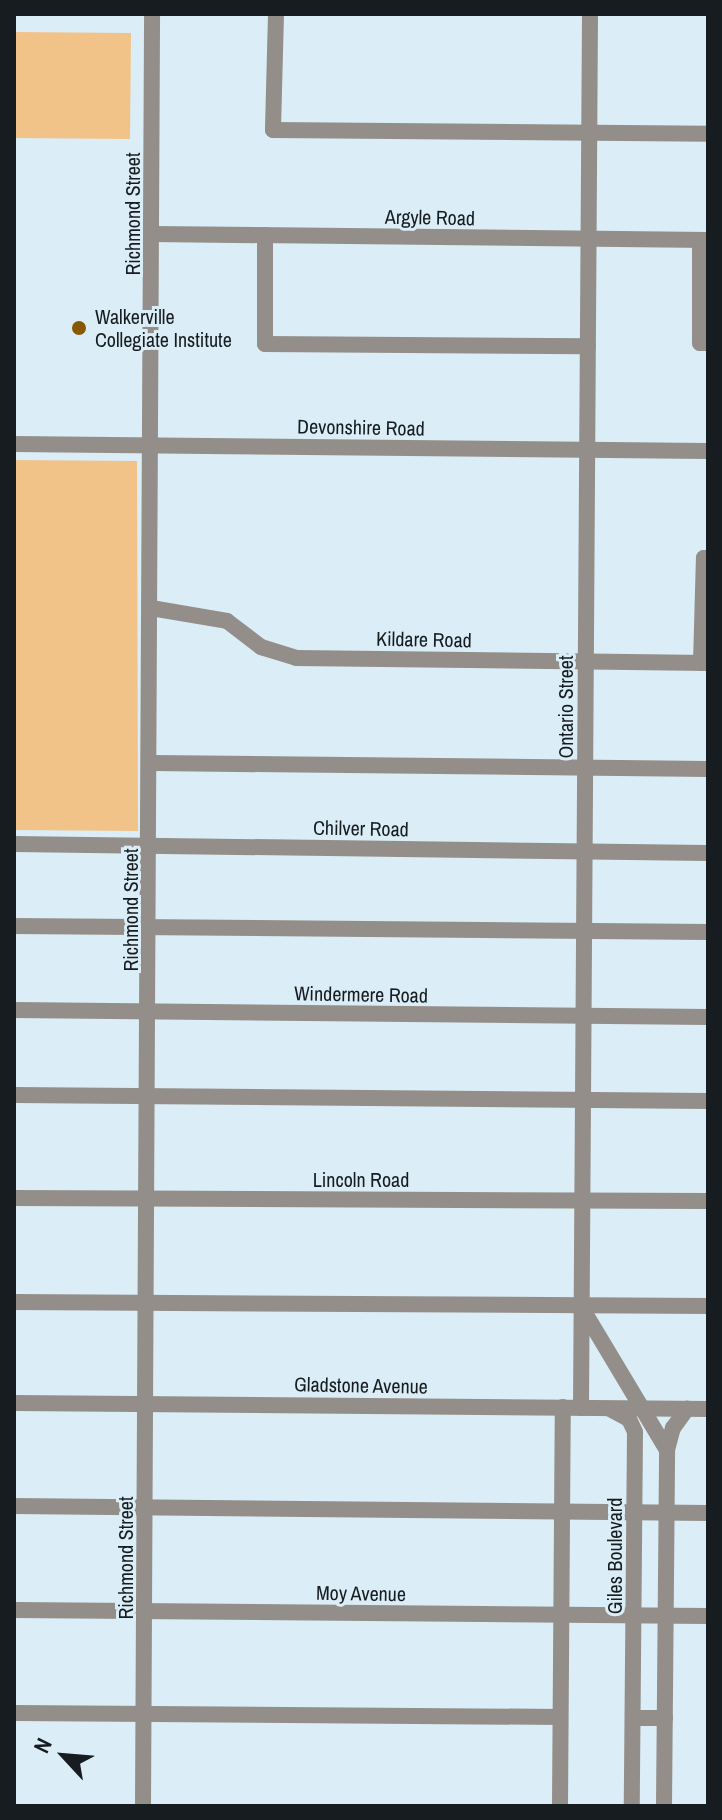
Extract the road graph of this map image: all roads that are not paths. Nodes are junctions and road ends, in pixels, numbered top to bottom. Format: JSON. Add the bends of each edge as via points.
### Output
{"nodes":[{"id":1,"x":152,"y":14,"type":"edge"},
{"id":2,"x":276,"y":14,"type":"edge"},
{"id":3,"x":590,"y":14,"type":"edge"},
{"id":4,"x":589,"y":133,"type":"junction"},
{"id":5,"x":708,"y":134,"type":"edge"},
{"id":6,"x":152,"y":234,"type":"junction"},
{"id":7,"x":265,"y":235,"type":"junction"},
{"id":8,"x":588,"y":239,"type":"junction"},
{"id":9,"x":704,"y":240,"type":"edge"},
{"id":10,"x":708,"y":343,"type":"edge"},
{"id":11,"x":588,"y":346,"type":"junction"},
{"id":12,"x":14,"y":444,"type":"edge"},
{"id":13,"x":152,"y":444,"type":"junction"},
{"id":14,"x":587,"y":449,"type":"junction"},
{"id":15,"x":708,"y":451,"type":"edge"},
{"id":16,"x":708,"y":558,"type":"edge"},
{"id":17,"x":151,"y":608,"type":"junction"},
{"id":18,"x":586,"y":661,"type":"junction"},
{"id":19,"x":704,"y":663,"type":"edge"},
{"id":20,"x":152,"y":763,"type":"junction"},
{"id":21,"x":585,"y":768,"type":"junction"},
{"id":22,"x":708,"y":769,"type":"edge"},
{"id":23,"x":14,"y":844,"type":"edge"},
{"id":24,"x":150,"y":844,"type":"junction"},
{"id":25,"x":584,"y":852,"type":"junction"},
{"id":26,"x":708,"y":853,"type":"edge"},
{"id":27,"x":14,"y":926,"type":"edge"},
{"id":28,"x":150,"y":927,"type":"junction"},
{"id":29,"x":584,"y":931,"type":"junction"},
{"id":30,"x":708,"y":932,"type":"edge"},
{"id":31,"x":14,"y":1010,"type":"edge"},
{"id":32,"x":150,"y":1012,"type":"junction"},
{"id":33,"x":583,"y":1016,"type":"junction"},
{"id":34,"x":708,"y":1017,"type":"edge"},
{"id":35,"x":149,"y":1094,"type":"junction"},
{"id":36,"x":14,"y":1095,"type":"edge"},
{"id":37,"x":583,"y":1097,"type":"junction"},
{"id":38,"x":708,"y":1101,"type":"edge"},
{"id":39,"x":14,"y":1198,"type":"edge"},
{"id":40,"x":149,"y":1199,"type":"junction"},
{"id":41,"x":582,"y":1200,"type":"junction"},
{"id":42,"x":708,"y":1201,"type":"edge"},
{"id":43,"x":14,"y":1302,"type":"edge"},
{"id":44,"x":147,"y":1303,"type":"junction"},
{"id":45,"x":582,"y":1306,"type":"junction"},
{"id":46,"x":708,"y":1306,"type":"edge"},
{"id":47,"x":14,"y":1403,"type":"edge"},
{"id":48,"x":146,"y":1403,"type":"junction"},
{"id":49,"x":563,"y":1407,"type":"junction"},
{"id":50,"x":581,"y":1408,"type":"junction"},
{"id":51,"x":609,"y":1408,"type":"junction"},
{"id":52,"x":640,"y":1408,"type":"junction"},
{"id":53,"x":687,"y":1409,"type":"junction"},
{"id":54,"x":708,"y":1409,"type":"edge"},
{"id":55,"x":667,"y":1450,"type":"junction"},
{"id":56,"x":14,"y":1506,"type":"edge"},
{"id":57,"x":145,"y":1507,"type":"junction"},
{"id":58,"x":562,"y":1512,"type":"junction"},
{"id":59,"x":634,"y":1512,"type":"junction"},
{"id":60,"x":667,"y":1513,"type":"junction"},
{"id":61,"x":708,"y":1513,"type":"edge"},
{"id":62,"x":14,"y":1610,"type":"edge"},
{"id":63,"x":145,"y":1611,"type":"junction"},
{"id":64,"x":561,"y":1615,"type":"junction"},
{"id":65,"x":634,"y":1615,"type":"junction"},
{"id":66,"x":666,"y":1616,"type":"junction"},
{"id":67,"x":708,"y":1616,"type":"edge"},
{"id":68,"x":14,"y":1713,"type":"edge"},
{"id":69,"x":144,"y":1714,"type":"junction"},
{"id":70,"x":560,"y":1717,"type":"junction"},
{"id":71,"x":633,"y":1718,"type":"junction"},
{"id":72,"x":665,"y":1718,"type":"junction"},
{"id":73,"x":143,"y":1806,"type":"edge"},
{"id":74,"x":560,"y":1806,"type":"edge"},
{"id":75,"x":632,"y":1806,"type":"edge"},
{"id":76,"x":664,"y":1806,"type":"edge"}],
"edges":[{"from":1,"to":6,"type":"street","name":"Richmond Street"},
{"from":2,"to":4,"type":"street","via":[[273,130]]},
{"from":3,"to":4,"type":"street","name":"Ontario Street"},
{"from":4,"to":5,"type":"street"},
{"from":4,"to":8,"type":"street","name":"Ontario Street"},
{"from":6,"to":7,"type":"street","name":"Argyle Road"},
{"from":6,"to":13,"type":"street","name":"Richmond Street"},
{"from":7,"to":8,"type":"street","name":"Argyle Road"},
{"from":7,"to":11,"type":"street","via":[[265,344]]},
{"from":8,"to":9,"type":"street","name":"Argyle Road"},
{"from":8,"to":11,"type":"street","name":"Ontario Street"},
{"from":9,"to":10,"type":"street","via":[[700,343]]},
{"from":11,"to":14,"type":"street","name":"Ontario Street"},
{"from":12,"to":13,"type":"street","name":"Devonshire Road"},
{"from":13,"to":14,"type":"street","name":"Devonshire Road"},
{"from":13,"to":17,"type":"street","name":"Richmond Street"},
{"from":14,"to":15,"type":"street","name":"Devonshire Road"},
{"from":14,"to":18,"type":"street","name":"Ontario Street"},
{"from":16,"to":19,"type":"street"},
{"from":17,"to":18,"type":"street","name":"Kildare Road","via":[[227,621],[261,647],[296,658]]},
{"from":17,"to":20,"type":"street","name":"Richmond Street"},
{"from":18,"to":19,"type":"street","name":"Kildare Road"},
{"from":18,"to":21,"type":"street","name":"Ontario Street"},
{"from":20,"to":21,"type":"street"},
{"from":20,"to":24,"type":"street","name":"Richmond Street"},
{"from":21,"to":22,"type":"street"},
{"from":21,"to":25,"type":"street","name":"Ontario Street"},
{"from":23,"to":24,"type":"street","name":"Chilver Road"},
{"from":24,"to":25,"type":"street","name":"Chilver Road"},
{"from":24,"to":28,"type":"street","name":"Richmond Street"},
{"from":25,"to":26,"type":"street","name":"Chilver Road"},
{"from":25,"to":29,"type":"street","name":"Ontario Street"},
{"from":27,"to":28,"type":"street"},
{"from":28,"to":29,"type":"street"},
{"from":28,"to":32,"type":"street","name":"Richmond Street"},
{"from":29,"to":30,"type":"street"},
{"from":29,"to":33,"type":"street","name":"Ontario Street"},
{"from":31,"to":32,"type":"street","name":"Windermere Road"},
{"from":32,"to":33,"type":"street","name":"Windermere Road"},
{"from":32,"to":35,"type":"street","name":"Richmond Street"},
{"from":33,"to":34,"type":"street","name":"Windermere Road"},
{"from":33,"to":37,"type":"street","name":"Ontario Street"},
{"from":35,"to":36,"type":"street"},
{"from":35,"to":37,"type":"street"},
{"from":35,"to":40,"type":"street","name":"Richmond Street"},
{"from":37,"to":38,"type":"street"},
{"from":37,"to":41,"type":"street","name":"Ontario Street"},
{"from":39,"to":40,"type":"street","name":"Lincoln Road"},
{"from":40,"to":41,"type":"street","name":"Lincoln Road"},
{"from":40,"to":44,"type":"street","name":"Richmond Street"},
{"from":41,"to":42,"type":"street","name":"Lincoln Road"},
{"from":41,"to":45,"type":"street","name":"Ontario Street"},
{"from":43,"to":44,"type":"street"},
{"from":44,"to":45,"type":"street"},
{"from":44,"to":48,"type":"street","name":"Richmond Street"},
{"from":45,"to":46,"type":"street"},
{"from":45,"to":50,"type":"street"},
{"from":45,"to":52,"type":"street","name":"Ontario Street"},
{"from":47,"to":48,"type":"street","name":"Gladstone Avenue"},
{"from":48,"to":49,"type":"street","name":"Gladstone Avenue"},
{"from":48,"to":57,"type":"street","name":"Richmond Street"},
{"from":49,"to":50,"type":"street","name":"Gladstone Avenue"},
{"from":49,"to":58,"type":"street"},
{"from":50,"to":51,"type":"street","name":"Gladstone Avenue"},
{"from":51,"to":52,"type":"street","name":"Gladstone Avenue"},
{"from":51,"to":59,"type":"street","name":"Giles Boulevard","via":[[629,1419],[635,1432]]},
{"from":52,"to":53,"type":"street","name":"Gladstone Avenue"},
{"from":52,"to":55,"type":"street"},
{"from":53,"to":54,"type":"street","name":"Gladstone Avenue"},
{"from":53,"to":55,"type":"street","via":[[673,1428]]},
{"from":55,"to":60,"type":"street"},
{"from":56,"to":57,"type":"street"},
{"from":57,"to":58,"type":"street"},
{"from":57,"to":63,"type":"street","name":"Richmond Street"},
{"from":58,"to":59,"type":"street"},
{"from":58,"to":64,"type":"street"},
{"from":59,"to":60,"type":"street"},
{"from":59,"to":65,"type":"street","name":"Giles Boulevard"},
{"from":60,"to":61,"type":"street"},
{"from":60,"to":66,"type":"street"},
{"from":62,"to":63,"type":"street","name":"Moy Avenue"},
{"from":63,"to":64,"type":"street","name":"Moy Avenue"},
{"from":63,"to":69,"type":"street","name":"Richmond Street"},
{"from":64,"to":65,"type":"street","name":"Moy Avenue"},
{"from":64,"to":70,"type":"street"},
{"from":65,"to":66,"type":"street","name":"Moy Avenue"},
{"from":65,"to":71,"type":"street","name":"Giles Boulevard"},
{"from":66,"to":67,"type":"street","name":"Moy Avenue"},
{"from":66,"to":72,"type":"street"},
{"from":68,"to":69,"type":"street"},
{"from":69,"to":70,"type":"street"},
{"from":69,"to":73,"type":"street","name":"Richmond Street"},
{"from":70,"to":74,"type":"street"},
{"from":71,"to":72,"type":"street"},
{"from":71,"to":75,"type":"street","name":"Giles Boulevard"},
{"from":72,"to":76,"type":"street"}]}
